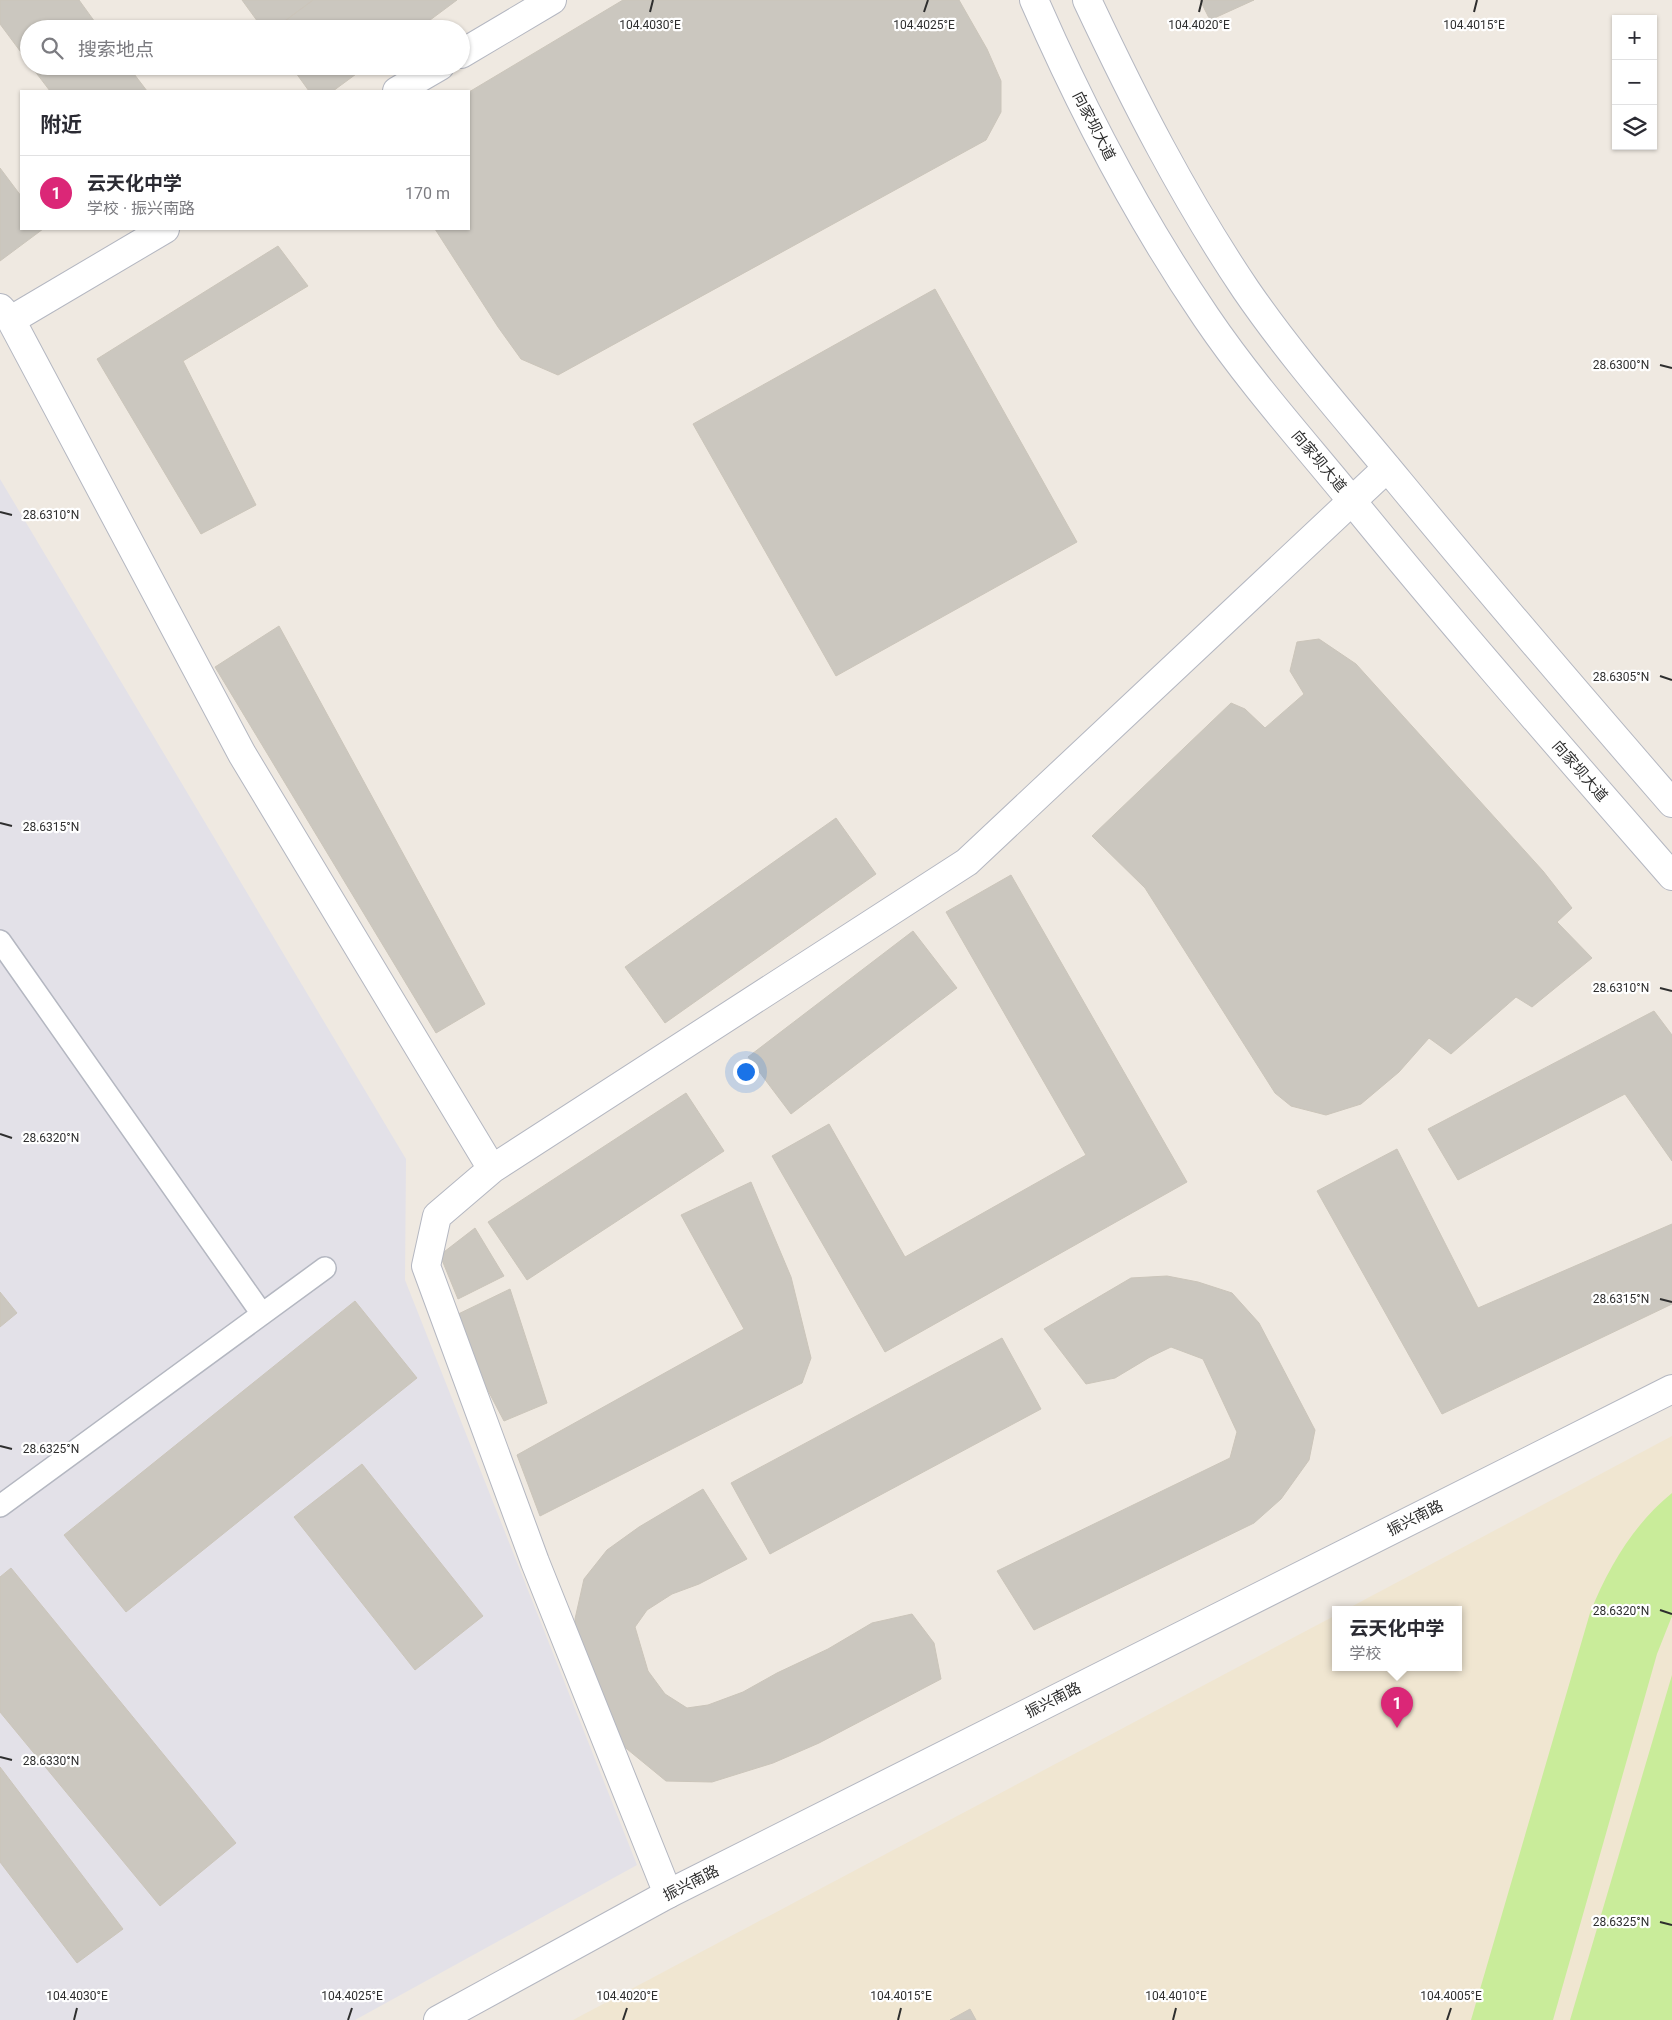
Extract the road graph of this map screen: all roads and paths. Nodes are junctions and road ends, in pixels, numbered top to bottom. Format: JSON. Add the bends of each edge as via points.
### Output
{"nodes":[{"id":1,"x":552,"y":0,"type":"edge"},
{"id":2,"x":1034,"y":0,"type":"edge"},
{"id":3,"x":1087,"y":0,"type":"edge"},
{"id":4,"x":470,"y":49,"type":"edge"},
{"id":5,"x":425,"y":75,"type":"edge"},
{"id":6,"x":400,"y":90,"type":"edge"},
{"id":7,"x":163,"y":230,"type":"edge"},
{"id":8,"x":5,"y":314,"type":"edge"},
{"id":9,"x":1387,"y":468,"type":"junction"},
{"id":10,"x":1352,"y":501,"type":"junction"},
{"id":11,"x":1672,"y":802,"type":"edge"},
{"id":12,"x":1672,"y":876,"type":"edge"},
{"id":13,"x":0,"y":941,"type":"edge"},
{"id":14,"x":492,"y":1169,"type":"junction"},
{"id":15,"x":325,"y":1268,"type":"dead end"},
{"id":16,"x":262,"y":1314,"type":"junction"},
{"id":17,"x":1672,"y":1389,"type":"edge"},
{"id":18,"x":0,"y":1506,"type":"edge"},
{"id":19,"x":668,"y":1894,"type":"junction"},
{"id":20,"x":438,"y":2020,"type":"edge"}],
"edges":[{"from":1,"to":4,"type":"main road"},
{"from":2,"to":10,"type":"main road","name":"向家坝大道","via":[[1104,146],[1162,250],[1231,353]]},
{"from":3,"to":9,"type":"main road","via":[[1147,124],[1226,258],[1270,324]]},
{"from":5,"to":6,"type":"main road"},
{"from":7,"to":8,"type":"main road"},
{"from":8,"to":14,"type":"main road","via":[[242,754]]},
{"from":9,"to":10,"type":"main road"},
{"from":9,"to":11,"type":"main road"},
{"from":10,"to":12,"type":"main road","name":"向家坝大道"},
{"from":10,"to":14,"type":"main road","via":[[967,862]]},
{"from":13,"to":16,"type":"lane"},
{"from":14,"to":19,"type":"main road","via":[[437,1216],[426,1266],[535,1562]]},
{"from":15,"to":16,"type":"lane"},
{"from":16,"to":18,"type":"lane"},
{"from":17,"to":19,"type":"main road","name":"振兴南路"},
{"from":19,"to":20,"type":"main road","name":"振兴南路"}]}
